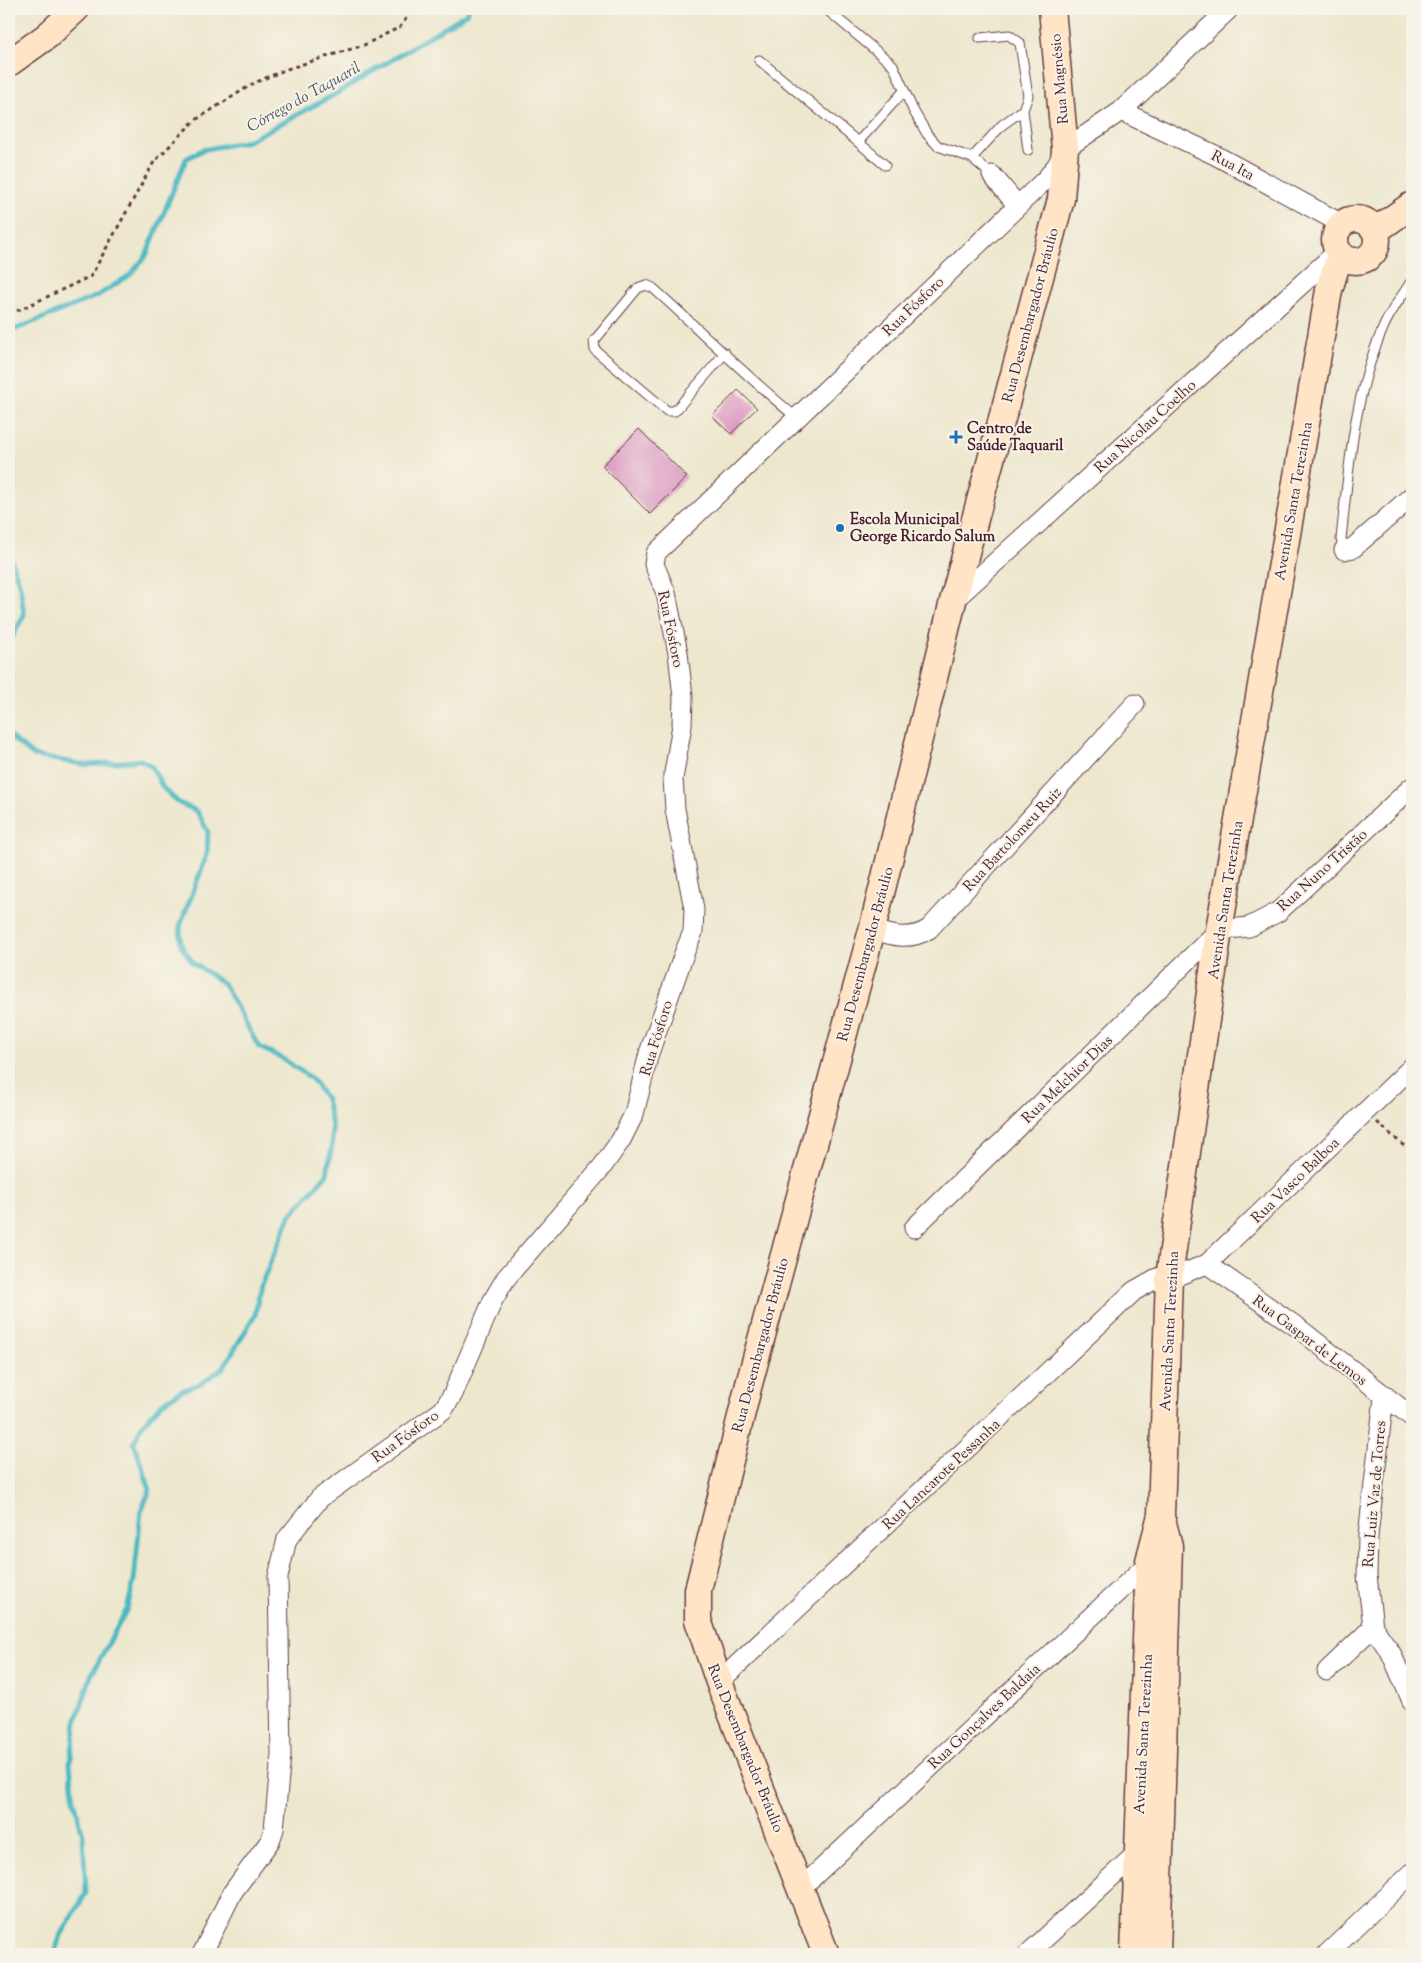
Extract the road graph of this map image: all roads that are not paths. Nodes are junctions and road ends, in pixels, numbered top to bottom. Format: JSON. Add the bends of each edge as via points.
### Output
{"nodes":[{"id":1,"x":76,"y":9,"type":"edge"},
{"id":2,"x":826,"y":9,"type":"edge"},
{"id":3,"x":1052,"y":9,"type":"edge"},
{"id":4,"x":1229,"y":9,"type":"edge"},
{"id":5,"x":980,"y":38,"type":"dead end"},
{"id":6,"x":759,"y":60,"type":"dead end"},
{"id":7,"x":9,"y":63,"type":"edge"},
{"id":8,"x":904,"y":91,"type":"junction"},
{"id":9,"x":1023,"y":110,"type":"junction"},
{"id":10,"x":1121,"y":111,"type":"junction"},
{"id":11,"x":858,"y":142,"type":"junction"},
{"id":12,"x":1065,"y":149,"type":"junction"},
{"id":13,"x":1028,"y":150,"type":"dead end"},
{"id":14,"x":972,"y":158,"type":"junction"},
{"id":15,"x":885,"y":164,"type":"dead end"},
{"id":16,"x":992,"y":175,"type":"joint"},
{"id":17,"x":1412,"y":205,"type":"edge"},
{"id":18,"x":1017,"y":206,"type":"junction"},
{"id":19,"x":1412,"y":214,"type":"edge"},
{"id":20,"x":1342,"y":224,"type":"junction"},
{"id":21,"x":1374,"y":234,"type":"junction"},
{"id":22,"x":1345,"y":256,"type":"junction"},
{"id":23,"x":1412,"y":280,"type":"edge"},
{"id":24,"x":726,"y":353,"type":"junction"},
{"id":25,"x":797,"y":418,"type":"junction"},
{"id":26,"x":1412,"y":496,"type":"edge"},
{"id":27,"x":1344,"y":550,"type":"joint"},
{"id":28,"x":953,"y":601,"type":"junction"},
{"id":29,"x":1135,"y":704,"type":"dead end"},
{"id":30,"x":1412,"y":787,"type":"edge"},
{"id":31,"x":872,"y":930,"type":"junction"},
{"id":32,"x":1219,"y":930,"type":"junction"},
{"id":33,"x":1412,"y":1067,"type":"edge"},
{"id":34,"x":914,"y":1228,"type":"dead end"},
{"id":35,"x":1207,"y":1264,"type":"junction"},
{"id":36,"x":1168,"y":1277,"type":"junction"},
{"id":37,"x":1384,"y":1397,"type":"junction"},
{"id":38,"x":1412,"y":1417,"type":"edge"},
{"id":39,"x":1159,"y":1554,"type":"junction"},
{"id":40,"x":1373,"y":1627,"type":"junction"},
{"id":41,"x":1327,"y":1671,"type":"dead end"},
{"id":42,"x":719,"y":1682,"type":"junction"},
{"id":43,"x":1412,"y":1701,"type":"edge"},
{"id":44,"x":1162,"y":1844,"type":"junction"},
{"id":45,"x":1138,"y":1853,"type":"junction"},
{"id":46,"x":1412,"y":1873,"type":"edge"},
{"id":47,"x":801,"y":1888,"type":"junction"},
{"id":48,"x":202,"y":1954,"type":"edge"},
{"id":49,"x":826,"y":1954,"type":"edge"},
{"id":50,"x":1028,"y":1954,"type":"edge"},
{"id":51,"x":1134,"y":1954,"type":"edge"},
{"id":52,"x":1157,"y":1954,"type":"edge"},
{"id":53,"x":1327,"y":1954,"type":"edge"}],
"edges":[{"from":1,"to":7,"type":"street","via":[[47,36]]},
{"from":2,"to":8,"type":"lane","via":[[893,65]]},
{"from":3,"to":12,"type":"street","name":"Rua Magnésio"},
{"from":4,"to":10,"type":"street"},
{"from":5,"to":9,"type":"lane","via":[[1010,35],[1020,43],[1028,96]]},
{"from":6,"to":11,"type":"lane"},
{"from":8,"to":11,"type":"lane"},
{"from":8,"to":14,"type":"lane","via":[[927,134],[938,146]]},
{"from":9,"to":13,"type":"lane"},
{"from":9,"to":14,"type":"lane","via":[[1002,125]]},
{"from":10,"to":12,"type":"street"},
{"from":10,"to":20,"type":"street","name":"Rua Ita","via":[[1215,155]]},
{"from":11,"to":15,"type":"lane"},
{"from":12,"to":18,"type":"street","name":"Rua Fósforo","via":[[1058,165]]},
{"from":12,"to":28,"type":"street","name":"Rua Desembargador Bráulio","via":[[1057,219]]},
{"from":14,"to":16,"type":"lane"},
{"from":16,"to":18,"type":"street"},
{"from":17,"to":21,"type":"street"},
{"from":18,"to":25,"type":"street","name":"Rua Fósforo"},
{"from":19,"to":21,"type":"street"},
{"from":20,"to":21,"type":"street","via":[[1357,219]]},
{"from":20,"to":22,"type":"street","via":[[1335,237]]},
{"from":21,"to":22,"type":"street","via":[[1369,255]]},
{"from":22,"to":28,"type":"street","name":"Rua Nicolau Coelho"},
{"from":22,"to":32,"type":"street","name":"Avenida Santa Terezinha","via":[[1335,270],[1329,290]]},
{"from":23,"to":27,"type":"lane","via":[[1385,324],[1365,374],[1352,442],[1340,539]]},
{"from":24,"to":24,"type":"lane","via":[[646,285],[638,288],[594,341],[595,350],[667,410],[676,411]]},
{"from":24,"to":25,"type":"lane"},
{"from":25,"to":48,"type":"street","name":"Rua Fósforo","via":[[654,558],[666,593],[683,696],[673,779],[675,809],[695,922],[649,1053],[634,1114],[602,1167],[506,1278],[443,1410],[320,1498],[287,1539],[278,1577],[281,1755],[274,1828],[270,1841],[232,1893]]},
{"from":26,"to":27,"type":"street","via":[[1353,548]]},
{"from":28,"to":31,"type":"street","name":"Rua Desembargador Bráulio"},
{"from":29,"to":31,"type":"street","name":"Rua Bartolomeu Ruiz","via":[[929,929],[912,937]]},
{"from":30,"to":32,"type":"street","name":"Rua Nuno Tristão","via":[[1278,912],[1249,927]]},
{"from":31,"to":42,"type":"street","name":"Rua Desembargador Bráulio","via":[[698,1590],[698,1620]]},
{"from":32,"to":34,"type":"street","name":"Rua Melchior Dias"},
{"from":32,"to":36,"type":"street","name":"Avenida Santa Terezinha"},
{"from":33,"to":35,"type":"street","name":"Rua Vasco Balboa"},
{"from":35,"to":36,"type":"street","name":"Rua Vasco Balboa"},
{"from":35,"to":37,"type":"street","name":"Rua Gaspar de Lemos","via":[[1297,1327]]},
{"from":36,"to":39,"type":"street","name":"Avenida Santa Terezinha"},
{"from":36,"to":42,"type":"street","name":"Rua Lancarote Pessanha","via":[[1157,1278],[1134,1291]]},
{"from":37,"to":38,"type":"street","name":"Rua Gaspar de Lemos"},
{"from":37,"to":40,"type":"street","name":"Rua Luiz Vaz de Torres","via":[[1368,1536],[1367,1575]]},
{"from":39,"to":44,"type":"street","name":"Avenida Santa Terezinha"},
{"from":39,"to":45,"type":"street","name":"Avenida Santa Terezinha"},
{"from":39,"to":47,"type":"street","name":"Rua Gonçalves Baldaia"},
{"from":40,"to":41,"type":"street"},
{"from":40,"to":43,"type":"street","name":"Rua Luiz Vaz de Torres","via":[[1391,1653]]},
{"from":42,"to":47,"type":"street","name":"Rua Desembargador Bráulio"},
{"from":44,"to":45,"type":"street"},
{"from":44,"to":52,"type":"street","name":"Avenida Santa Terezinha"},
{"from":45,"to":50,"type":"street"},
{"from":45,"to":51,"type":"street","name":"Avenida Santa Terezinha"},
{"from":46,"to":53,"type":"street"},
{"from":47,"to":49,"type":"street","name":"Rua Desembargador Bráulio"}]}
